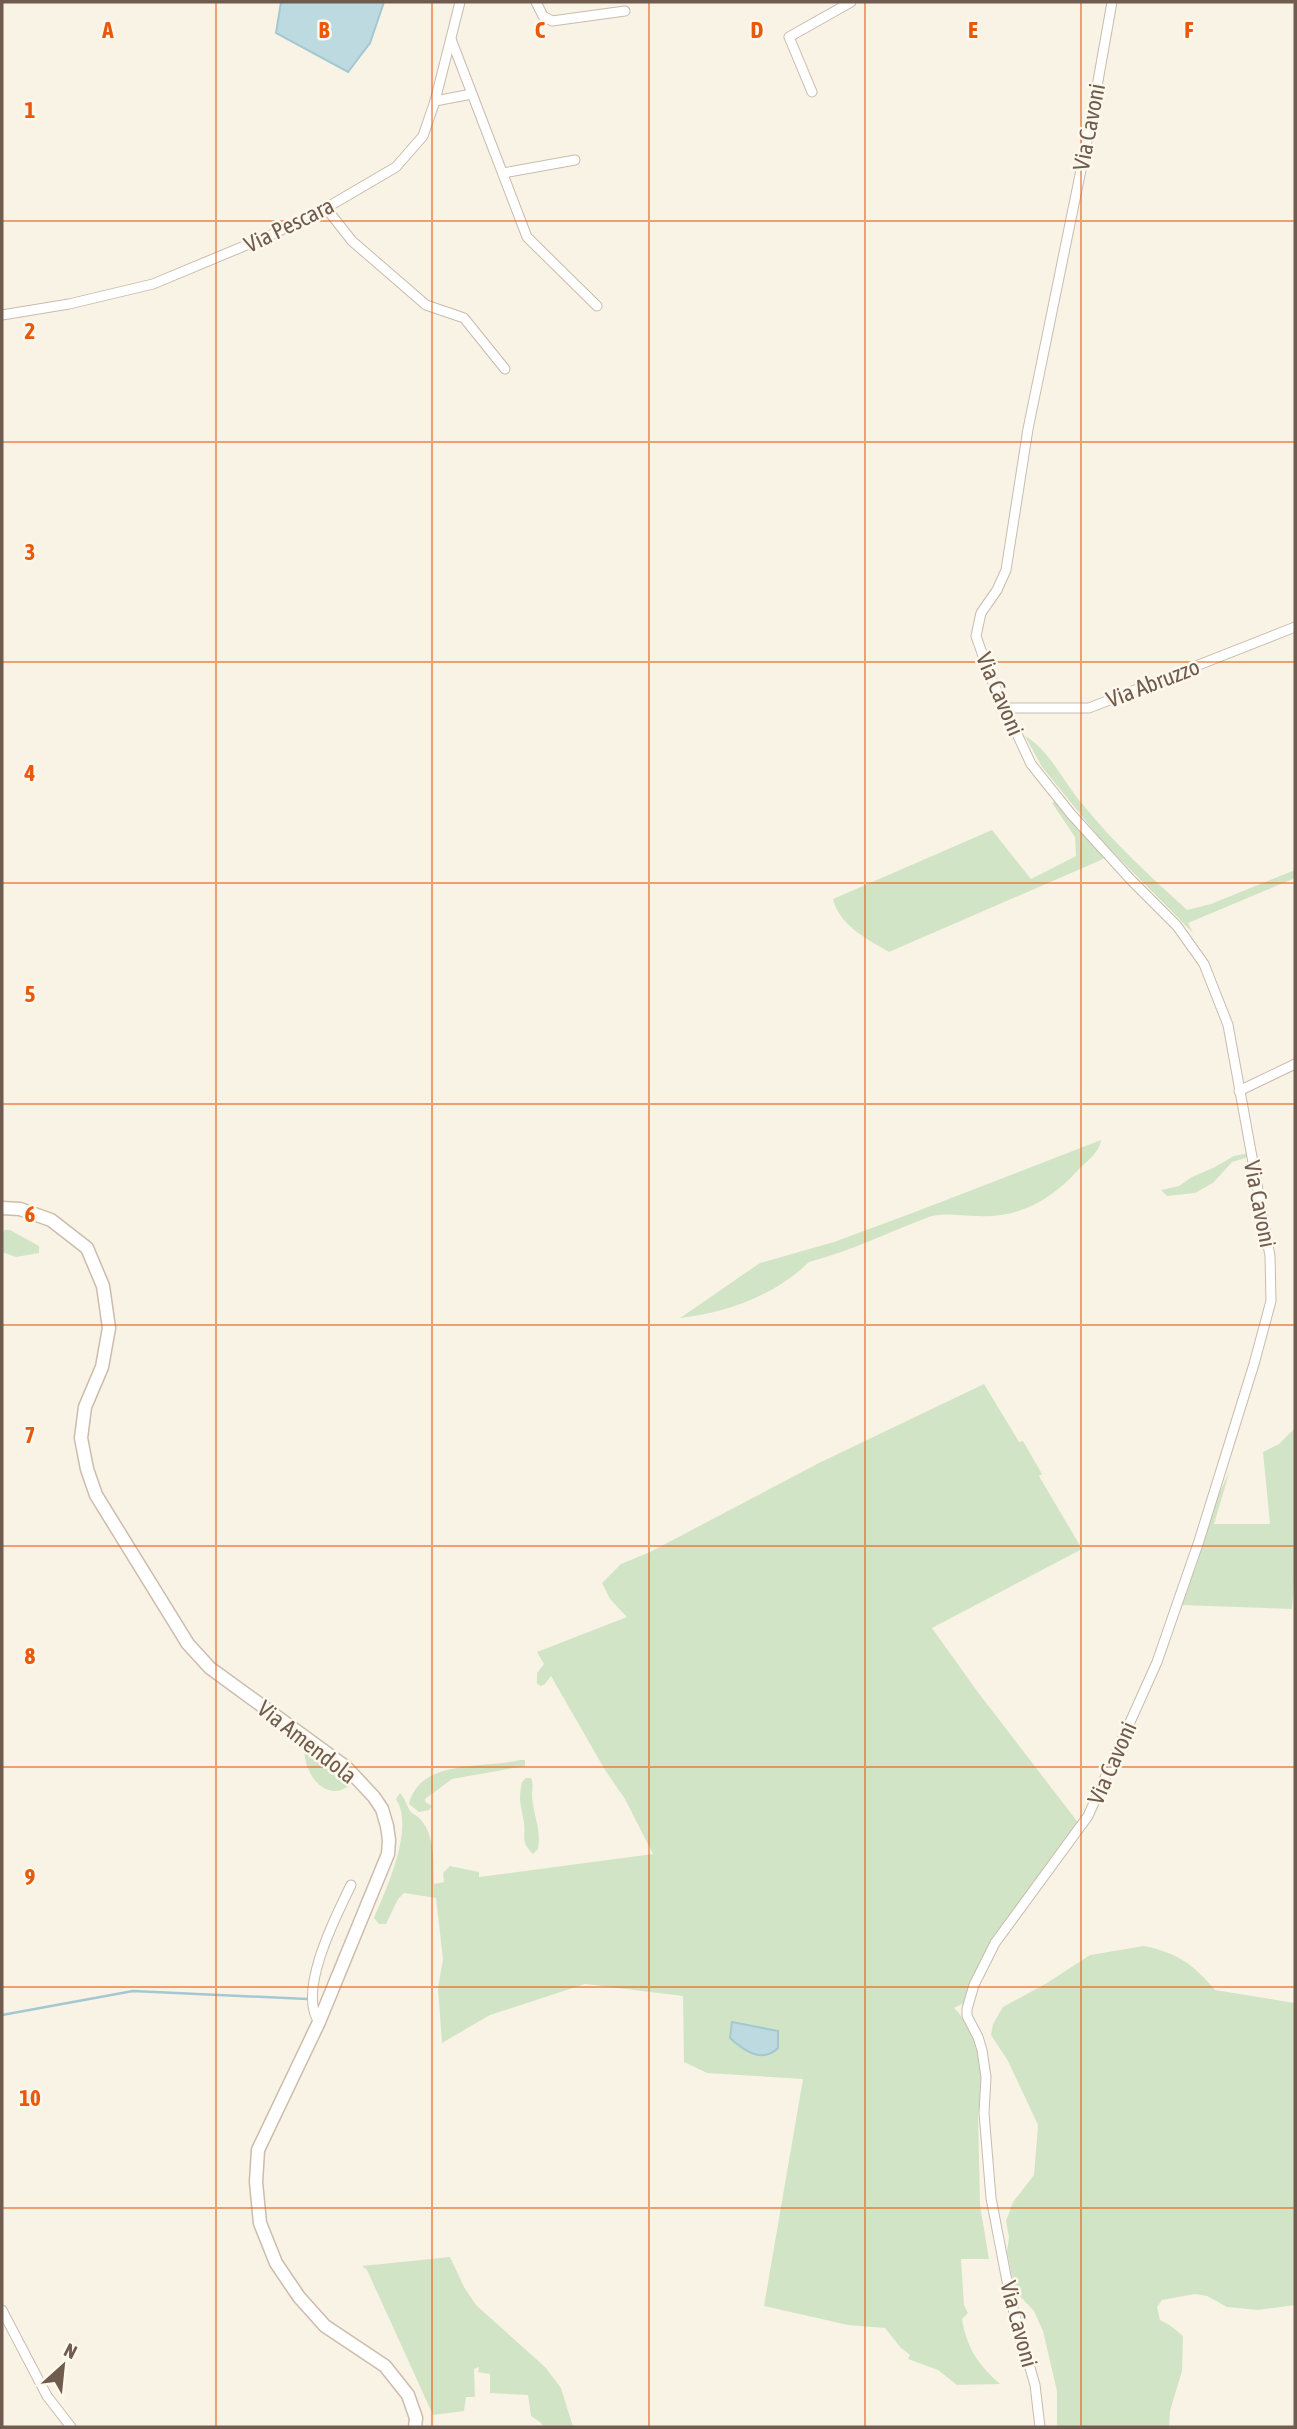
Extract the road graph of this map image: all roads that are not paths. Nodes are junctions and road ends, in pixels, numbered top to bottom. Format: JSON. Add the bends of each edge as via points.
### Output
{"nodes":[{"id":1,"x":460,"y":2,"type":"edge"},
{"id":2,"x":536,"y":2,"type":"edge"},
{"id":3,"x":1112,"y":2,"type":"edge"},
{"id":4,"x":846,"y":3,"type":"edge"},
{"id":5,"x":625,"y":11,"type":"dead end"},
{"id":6,"x":451,"y":37,"type":"junction"},
{"id":7,"x":812,"y":92,"type":"dead end"},
{"id":8,"x":472,"y":93,"type":"junction"},
{"id":9,"x":435,"y":101,"type":"junction"},
{"id":10,"x":575,"y":160,"type":"dead end"},
{"id":11,"x":503,"y":173,"type":"junction"},
{"id":12,"x":326,"y":208,"type":"junction"},
{"id":13,"x":597,"y":306,"type":"dead end"},
{"id":14,"x":2,"y":315,"type":"edge"},
{"id":15,"x":505,"y":369,"type":"dead end"},
{"id":16,"x":1295,"y":627,"type":"edge"},
{"id":17,"x":1005,"y":708,"type":"junction"},
{"id":18,"x":1295,"y":1064,"type":"edge"},
{"id":19,"x":1239,"y":1091,"type":"junction"},
{"id":20,"x":2,"y":1208,"type":"edge"},
{"id":21,"x":351,"y":1885,"type":"dead end"},
{"id":22,"x":319,"y":2022,"type":"junction"},
{"id":23,"x":2,"y":2310,"type":"edge"},
{"id":24,"x":71,"y":2427,"type":"edge"},
{"id":25,"x":415,"y":2427,"type":"edge"},
{"id":26,"x":1040,"y":2427,"type":"edge"}],
"edges":[{"from":1,"to":6,"type":"street","name":"Via Pescara"},
{"from":2,"to":5,"type":"street","via":[[543,16],[552,21]]},
{"from":3,"to":17,"type":"street","name":"Via Cavoni","via":[[1028,429],[1006,570],[981,613],[976,636]]},
{"from":4,"to":7,"type":"street","via":[[789,37]]},
{"from":6,"to":8,"type":"street"},
{"from":6,"to":9,"type":"street","name":"Via Pescara"},
{"from":8,"to":9,"type":"street"},
{"from":8,"to":11,"type":"street"},
{"from":9,"to":12,"type":"street","name":"Via Pescara","via":[[423,136],[396,167]]},
{"from":10,"to":11,"type":"street"},
{"from":11,"to":13,"type":"street","via":[[527,237]]},
{"from":12,"to":14,"type":"street","name":"Via Pescara","via":[[221,258],[153,284]]},
{"from":12,"to":15,"type":"street","via":[[352,241],[426,305],[464,318]]},
{"from":16,"to":17,"type":"street","name":"Via Abruzzo","via":[[1090,708]]},
{"from":17,"to":19,"type":"street","name":"Via Cavoni","via":[[1031,764],[1071,814],[1177,926],[1204,964],[1228,1025]]},
{"from":18,"to":19,"type":"street"},
{"from":19,"to":26,"type":"street","name":"Via Cavoni","via":[[1270,1256],[1271,1301],[1254,1364],[1169,1631],[1117,1753],[1088,1816],[995,1943],[967,2009],[986,2077],[991,2198],[1010,2302],[1035,2385]]},
{"from":20,"to":22,"type":"main road","name":"Via Amendola","via":[[51,1220],[87,1248],[103,1286],[109,1328],[102,1367],[85,1406],[81,1438],[87,1469],[96,1496],[188,1644],[210,1668],[346,1767],[382,1809],[388,1854]]},
{"from":21,"to":22,"type":"street","via":[[320,1955],[312,1999]]},
{"from":22,"to":25,"type":"main road","name":"Via Amendola","via":[[258,2150],[260,2223],[276,2263],[299,2297],[325,2326],[385,2366],[408,2395]]},
{"from":23,"to":24,"type":"street","via":[[47,2396]]}]}
